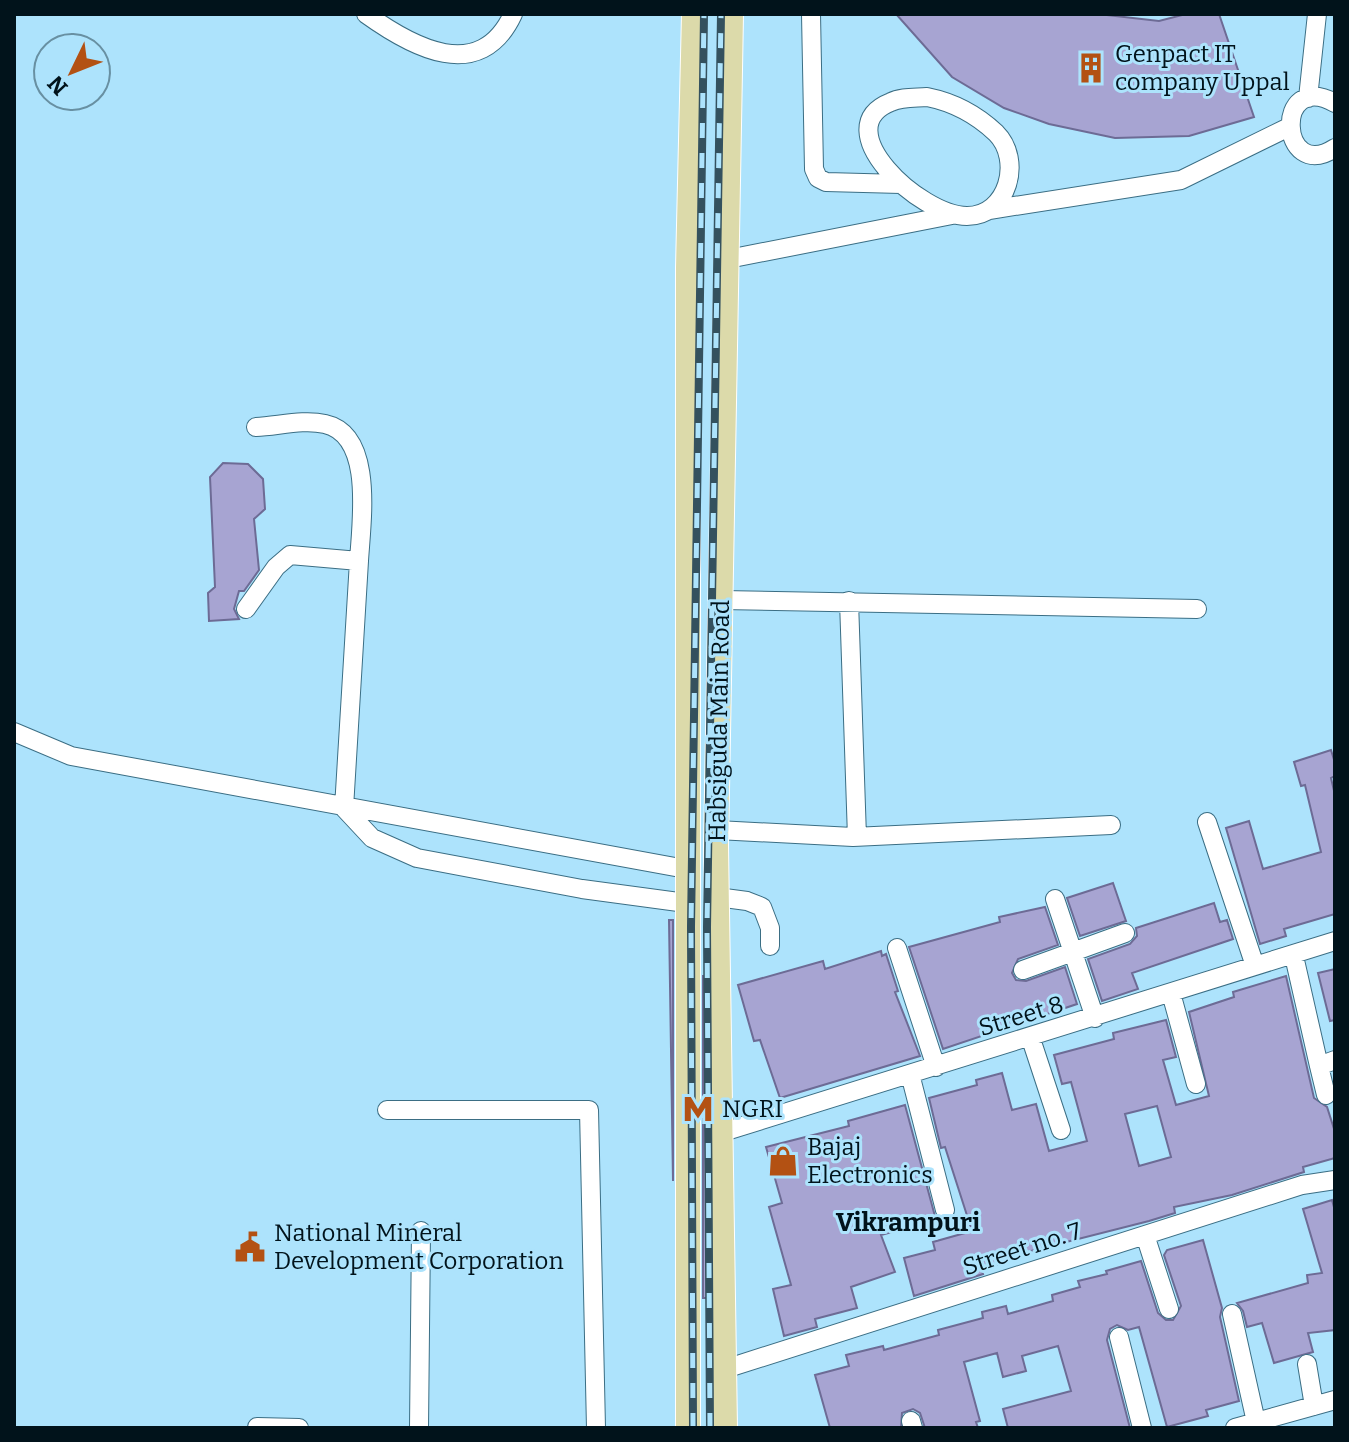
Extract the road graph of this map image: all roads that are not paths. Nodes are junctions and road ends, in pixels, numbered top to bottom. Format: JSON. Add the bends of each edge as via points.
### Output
{"nodes":[{"id":1,"x":366,"y":14,"type":"edge"},
{"id":2,"x":513,"y":14,"type":"edge"},
{"id":3,"x":731,"y":14,"type":"edge"},
{"id":4,"x":811,"y":14,"type":"edge"},
{"id":5,"x":1317,"y":14,"type":"edge"},
{"id":6,"x":693,"y":17,"type":"edge"},
{"id":7,"x":1308,"y":98,"type":"junction"},
{"id":8,"x":1335,"y":103,"type":"edge"},
{"id":9,"x":1289,"y":127,"type":"junction"},
{"id":10,"x":1334,"y":150,"type":"edge"},
{"id":11,"x":901,"y":184,"type":"junction"},
{"id":12,"x":989,"y":210,"type":"junction"},
{"id":13,"x":952,"y":215,"type":"junction"},
{"id":14,"x":728,"y":266,"type":"junction"},
{"id":15,"x":688,"y":268,"type":"junction"},
{"id":16,"x":256,"y":427,"type":"dead end"},
{"id":17,"x":359,"y":561,"type":"junction"},
{"id":18,"x":722,"y":600,"type":"junction"},
{"id":19,"x":849,"y":601,"type":"junction"},
{"id":20,"x":246,"y":609,"type":"dead end"},
{"id":21,"x":1197,"y":609,"type":"dead end"},
{"id":22,"x":14,"y":732,"type":"edge"},
{"id":23,"x":344,"y":808,"type":"junction"},
{"id":24,"x":1207,"y":822,"type":"dead end"},
{"id":25,"x":1111,"y":825,"type":"dead end"},
{"id":26,"x":717,"y":830,"type":"junction"},
{"id":27,"x":857,"y":837,"type":"junction"},
{"id":28,"x":686,"y":869,"type":"junction"},
{"id":29,"x":717,"y":897,"type":"junction"},
{"id":30,"x":1055,"y":899,"type":"dead end"},
{"id":31,"x":686,"y":903,"type":"junction"},
{"id":32,"x":1125,"y":933,"type":"dead end"},
{"id":33,"x":1335,"y":941,"type":"edge"},
{"id":34,"x":770,"y":946,"type":"dead end"},
{"id":35,"x":897,"y":948,"type":"dead end"},
{"id":36,"x":1071,"y":953,"type":"junction"},
{"id":37,"x":1294,"y":956,"type":"junction"},
{"id":38,"x":1255,"y":966,"type":"junction"},
{"id":39,"x":1023,"y":970,"type":"dead end"},
{"id":40,"x":1171,"y":993,"type":"junction"},
{"id":41,"x":1095,"y":1018,"type":"junction"},
{"id":42,"x":1031,"y":1039,"type":"junction"},
{"id":43,"x":1327,"y":1063,"type":"edge"},
{"id":44,"x":936,"y":1067,"type":"junction"},
{"id":45,"x":910,"y":1074,"type":"junction"},
{"id":46,"x":1196,"y":1084,"type":"dead end"},
{"id":47,"x":1326,"y":1095,"type":"dead end"},
{"id":48,"x":387,"y":1110,"type":"dead end"},
{"id":49,"x":1061,"y":1130,"type":"dead end"},
{"id":50,"x":720,"y":1133,"type":"junction"},
{"id":51,"x":1335,"y":1180,"type":"edge"},
{"id":52,"x":945,"y":1210,"type":"dead end"},
{"id":53,"x":421,"y":1231,"type":"dead end"},
{"id":54,"x":1145,"y":1235,"type":"junction"},
{"id":55,"x":1169,"y":1309,"type":"dead end"},
{"id":56,"x":1232,"y":1314,"type":"dead end"},
{"id":57,"x":1119,"y":1337,"type":"dead end"},
{"id":58,"x":1307,"y":1364,"type":"dead end"},
{"id":59,"x":725,"y":1369,"type":"junction"},
{"id":60,"x":1335,"y":1400,"type":"edge"},
{"id":61,"x":1314,"y":1406,"type":"junction"},
{"id":62,"x":1256,"y":1422,"type":"junction"},
{"id":63,"x":257,"y":1427,"type":"edge"},
{"id":64,"x":299,"y":1428,"type":"edge"},
{"id":65,"x":419,"y":1428,"type":"edge"},
{"id":66,"x":596,"y":1428,"type":"edge"},
{"id":67,"x":688,"y":1428,"type":"edge"},
{"id":68,"x":725,"y":1428,"type":"edge"},
{"id":69,"x":1142,"y":1428,"type":"edge"},
{"id":70,"x":1235,"y":1428,"type":"edge"}],
"edges":[{"from":1,"to":2,"type":"street","via":[[413,43],[456,55],[492,42]]},
{"from":3,"to":14,"type":"main road","name":"Habsiguda Main Road"},
{"from":4,"to":11,"type":"street","via":[[818,178]]},
{"from":5,"to":7,"type":"street"},
{"from":6,"to":15,"type":"main road","name":"Habsiguda Main Road"},
{"from":7,"to":8,"type":"street"},
{"from":7,"to":9,"type":"street","via":[[1294,109]]},
{"from":9,"to":10,"type":"street","via":[[1304,151]]},
{"from":9,"to":12,"type":"street","via":[[1181,180]]},
{"from":11,"to":12,"type":"street","via":[[875,152],[868,132],[876,113],[889,102],[907,98],[950,102],[997,134],[1005,146],[1005,191]]},
{"from":11,"to":13,"type":"street"},
{"from":12,"to":13,"type":"street"},
{"from":13,"to":14,"type":"street"},
{"from":14,"to":15,"type":"main road"},
{"from":14,"to":18,"type":"main road","name":"Habsiguda Main Road"},
{"from":15,"to":28,"type":"main road","name":"Habsiguda Main Road"},
{"from":16,"to":17,"type":"street","via":[[322,423],[351,443],[361,480]]},
{"from":17,"to":20,"type":"street","via":[[290,555]]},
{"from":17,"to":23,"type":"street"},
{"from":18,"to":19,"type":"street"},
{"from":18,"to":26,"type":"main road","name":"Habsiguda Main Road"},
{"from":19,"to":21,"type":"street"},
{"from":19,"to":27,"type":"street"},
{"from":22,"to":23,"type":"street","via":[[71,756]]},
{"from":23,"to":28,"type":"street"},
{"from":23,"to":31,"type":"street","via":[[372,838],[417,858]]},
{"from":24,"to":38,"type":"street"},
{"from":25,"to":27,"type":"street"},
{"from":26,"to":27,"type":"street"},
{"from":26,"to":29,"type":"main road","name":"Habsiguda Main Road"},
{"from":28,"to":31,"type":"main road","name":"Habsiguda Main Road"},
{"from":29,"to":34,"type":"street","via":[[762,907]]},
{"from":29,"to":50,"type":"main road","name":"Habsiguda Main Road"},
{"from":30,"to":36,"type":"street"},
{"from":31,"to":67,"type":"main road","name":"Habsiguda Main Road"},
{"from":32,"to":36,"type":"street"},
{"from":33,"to":37,"type":"street","name":"Street 8"},
{"from":35,"to":44,"type":"street"},
{"from":36,"to":39,"type":"street"},
{"from":36,"to":41,"type":"street"},
{"from":37,"to":38,"type":"street","name":"Street 8"},
{"from":37,"to":43,"type":"street"},
{"from":38,"to":40,"type":"street","name":"Street 8"},
{"from":40,"to":41,"type":"street","name":"Street 8"},
{"from":40,"to":46,"type":"street"},
{"from":41,"to":42,"type":"street","name":"Street 8"},
{"from":42,"to":44,"type":"street","name":"Street 8"},
{"from":42,"to":49,"type":"street"},
{"from":43,"to":47,"type":"street"},
{"from":44,"to":45,"type":"street","name":"Street 8"},
{"from":45,"to":50,"type":"street","name":"Street 8"},
{"from":45,"to":52,"type":"street"},
{"from":48,"to":66,"type":"street","via":[[589,1110]]},
{"from":50,"to":59,"type":"main road","name":"Habsiguda Main Road"},
{"from":51,"to":54,"type":"street","name":"Street no. 7","via":[[1302,1185]]},
{"from":53,"to":65,"type":"street"},
{"from":54,"to":55,"type":"street"},
{"from":54,"to":59,"type":"street","name":"Street no. 7"},
{"from":56,"to":62,"type":"street"},
{"from":57,"to":69,"type":"street"},
{"from":58,"to":61,"type":"street"},
{"from":59,"to":68,"type":"main road","name":"Habsiguda Main Road"},
{"from":60,"to":61,"type":"street"},
{"from":61,"to":62,"type":"street"},
{"from":62,"to":70,"type":"street"},
{"from":63,"to":64,"type":"street"}]}
